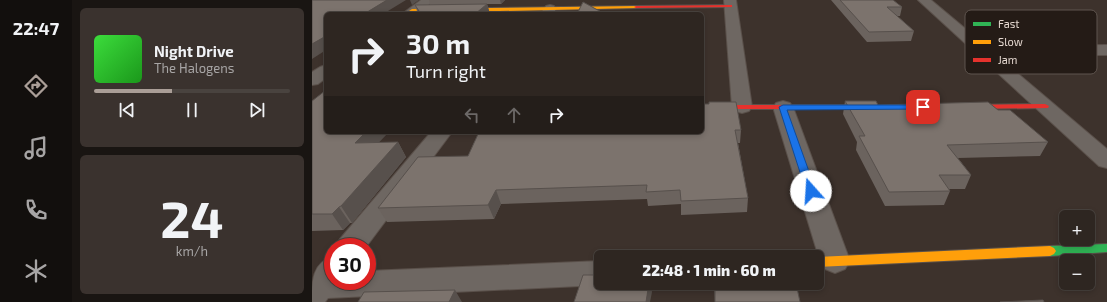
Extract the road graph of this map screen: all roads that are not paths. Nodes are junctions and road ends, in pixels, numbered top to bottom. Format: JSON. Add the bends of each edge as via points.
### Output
{"nodes":[{"id":1,"x":429,"y":0,"type":"edge"},
{"id":2,"x":924,"y":0,"type":"edge"},
{"id":3,"x":730,"y":3,"type":"edge"},
{"id":4,"x":411,"y":12,"type":"edge"},
{"id":5,"x":548,"y":12,"type":"edge"},
{"id":6,"x":965,"y":35,"type":"edge"},
{"id":7,"x":1097,"y":50,"type":"edge"},
{"id":8,"x":1107,"y":50,"type":"edge"},
{"id":9,"x":324,"y":71,"type":"edge"},
{"id":10,"x":1010,"y":74,"type":"edge"},
{"id":11,"x":312,"y":80,"type":"edge"},
{"id":12,"x":1045,"y":106,"type":"junction"},
{"id":13,"x":704,"y":107,"type":"edge"},
{"id":14,"x":742,"y":107,"type":"junction"},
{"id":15,"x":783,"y":107,"type":"junction"},
{"id":16,"x":884,"y":107,"type":"edge"},
{"id":17,"x":954,"y":107,"type":"edge"},
{"id":18,"x":440,"y":134,"type":"edge"},
{"id":19,"x":1107,"y":161,"type":"edge"},
{"id":20,"x":357,"y":238,"type":"edge"},
{"id":21,"x":1107,"y":248,"type":"edge"},
{"id":22,"x":826,"y":262,"type":"edge"},
{"id":23,"x":594,"y":273,"type":"edge"},
{"id":24,"x":319,"y":284,"type":"edge"}],
"edges":[{"from":1,"to":4,"type":"street"},
{"from":2,"to":6,"type":"street"},
{"from":3,"to":5,"type":"street"},
{"from":3,"to":14,"type":"street"},
{"from":7,"to":8,"type":"street"},
{"from":9,"to":11,"type":"street"},
{"from":10,"to":12,"type":"street"},
{"from":12,"to":17,"type":"street"},
{"from":12,"to":19,"type":"street"},
{"from":13,"to":14,"type":"street"},
{"from":14,"to":15,"type":"street"},
{"from":15,"to":16,"type":"street"},
{"from":15,"to":22,"type":"street"},
{"from":18,"to":20,"type":"street"},
{"from":21,"to":22,"type":"street"},
{"from":23,"to":24,"type":"street"}]}
